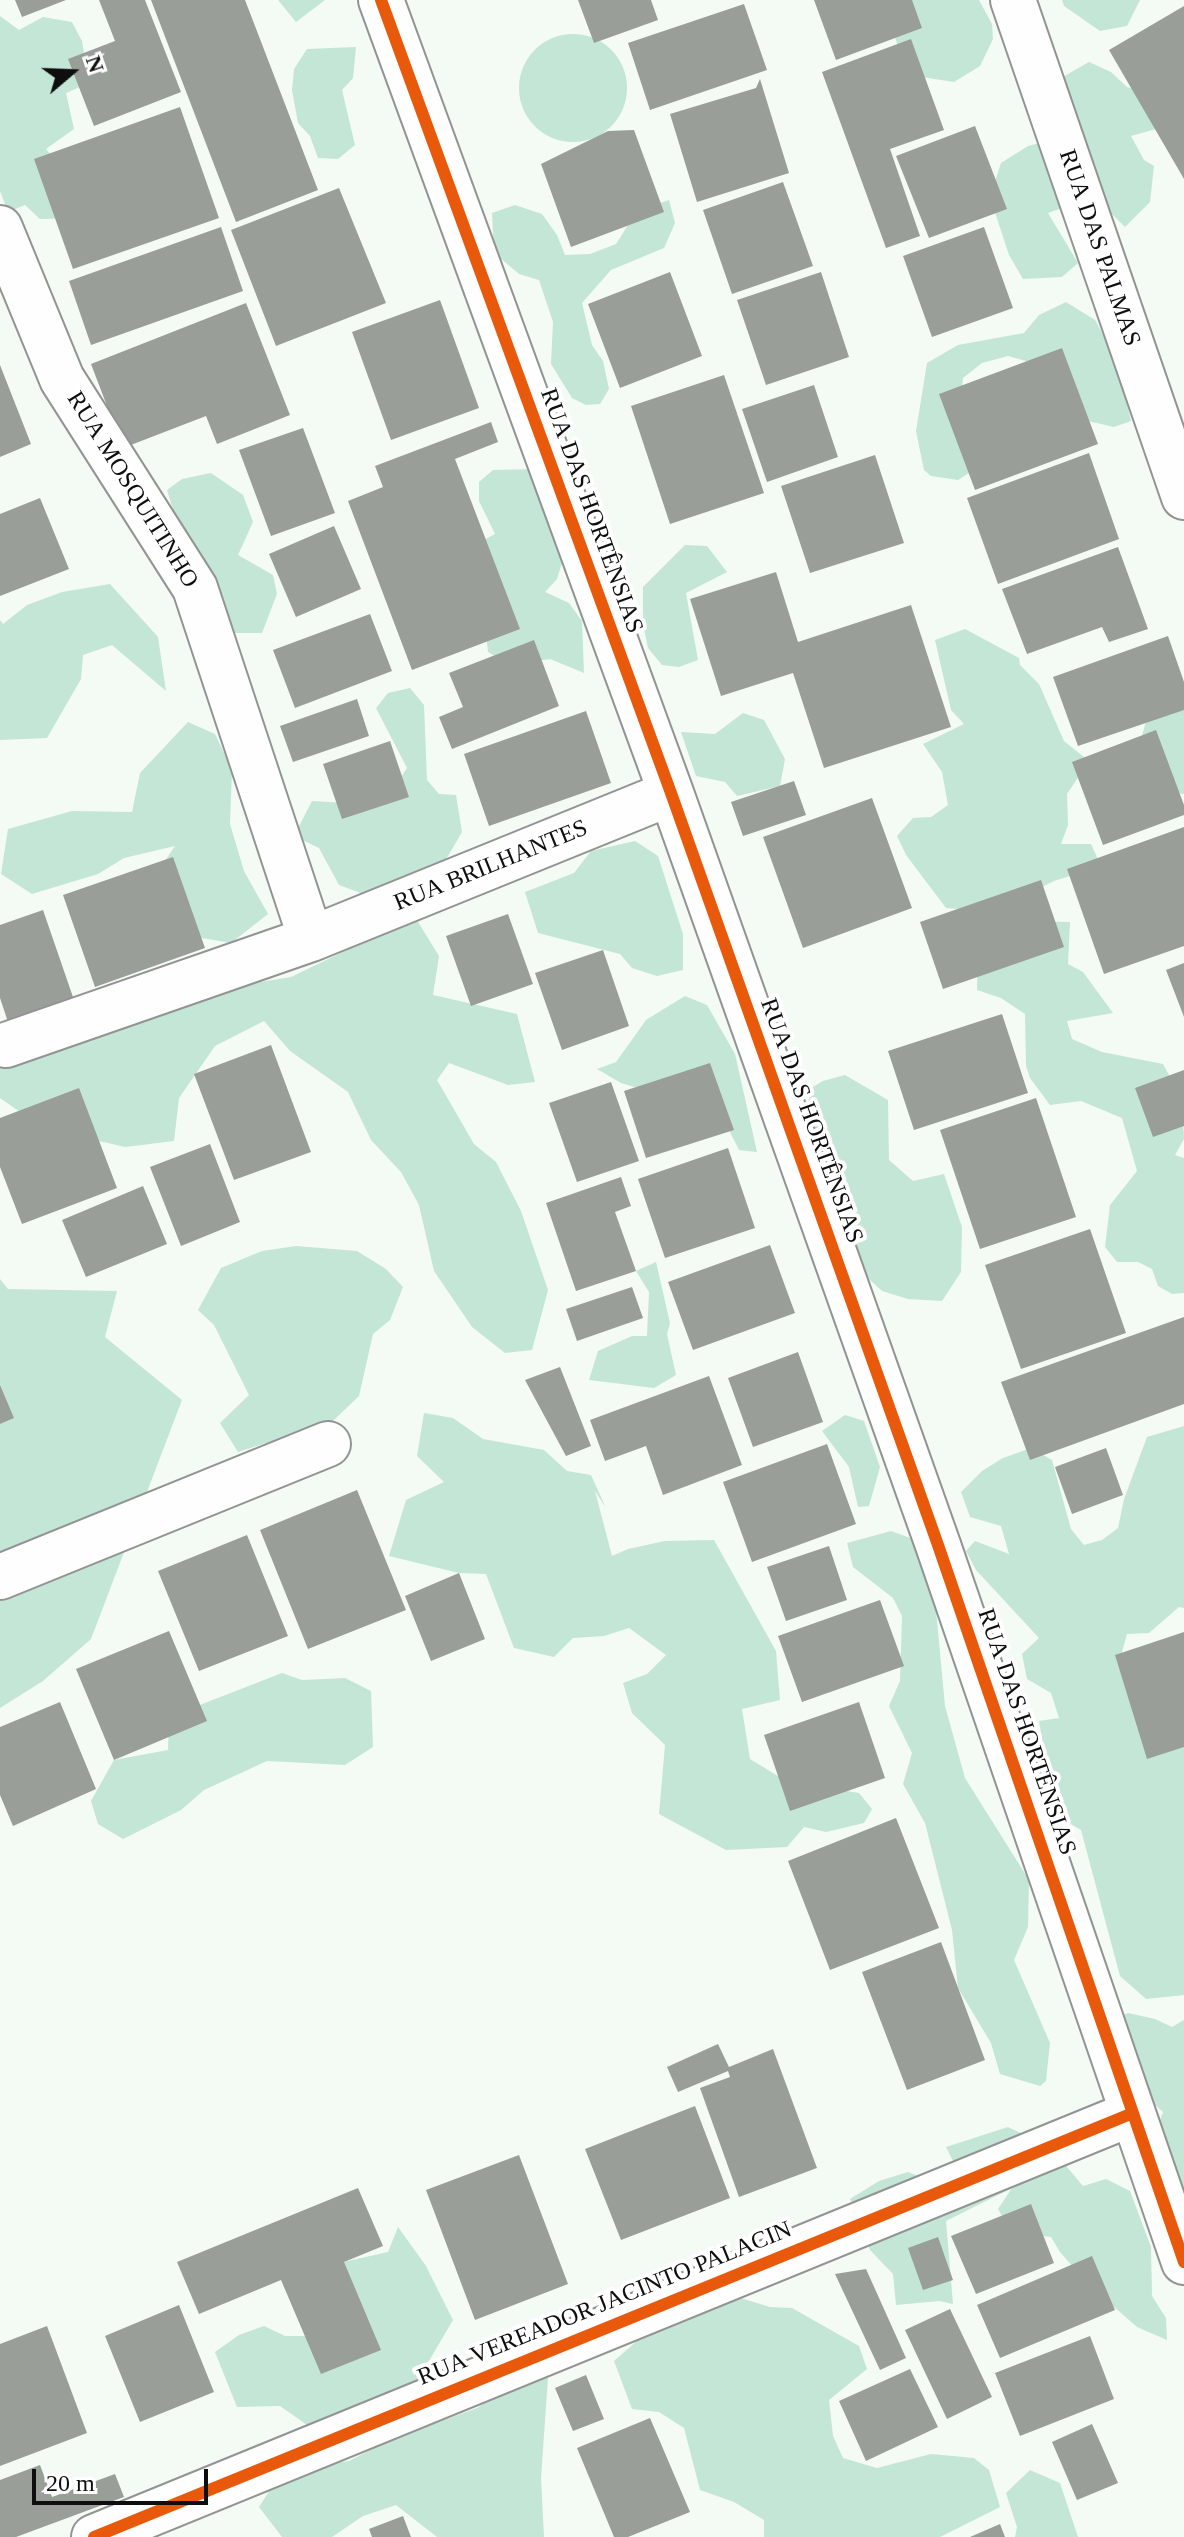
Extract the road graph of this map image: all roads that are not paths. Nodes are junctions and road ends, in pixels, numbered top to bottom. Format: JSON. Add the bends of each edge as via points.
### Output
{"nodes":[{"id":1,"x":381,"y":0,"type":"edge"},
{"id":2,"x":1013,"y":0,"type":"edge"},
{"id":3,"x":0,"y":228,"type":"edge"},
{"id":4,"x":1184,"y":497,"type":"edge"},
{"id":5,"x":671,"y":793,"type":"junction"},
{"id":6,"x":311,"y":939,"type":"junction"},
{"id":7,"x":6,"y":1045,"type":"dead end"},
{"id":8,"x":328,"y":1444,"type":"dead end"},
{"id":9,"x":0,"y":1577,"type":"edge"},
{"id":10,"x":1133,"y":2113,"type":"junction"},
{"id":11,"x":1184,"y":2262,"type":"edge"},
{"id":12,"x":94,"y":2537,"type":"edge"}],
"edges":[{"from":1,"to":5,"type":"street","name":"RUA DAS HORTÊNSIAS"},
{"from":2,"to":4,"type":"street","name":"RUA DAS PALMAS"},
{"from":3,"to":6,"type":"street","name":"RUA MOSQUITINHO","via":[[62,379],[195,588]]},
{"from":5,"to":6,"type":"street","name":"RUA BRILHANTES"},
{"from":5,"to":10,"type":"street","name":"RUA DAS HORTÊNSIAS"},
{"from":6,"to":7,"type":"street","name":"RUA BRILHANTES"},
{"from":8,"to":9,"type":"street"},
{"from":10,"to":11,"type":"street","name":"RUA DAS HORTÊNSIAS"},
{"from":10,"to":12,"type":"street","name":"RUA VEREADOR JACINTO PALACIN"}]}
